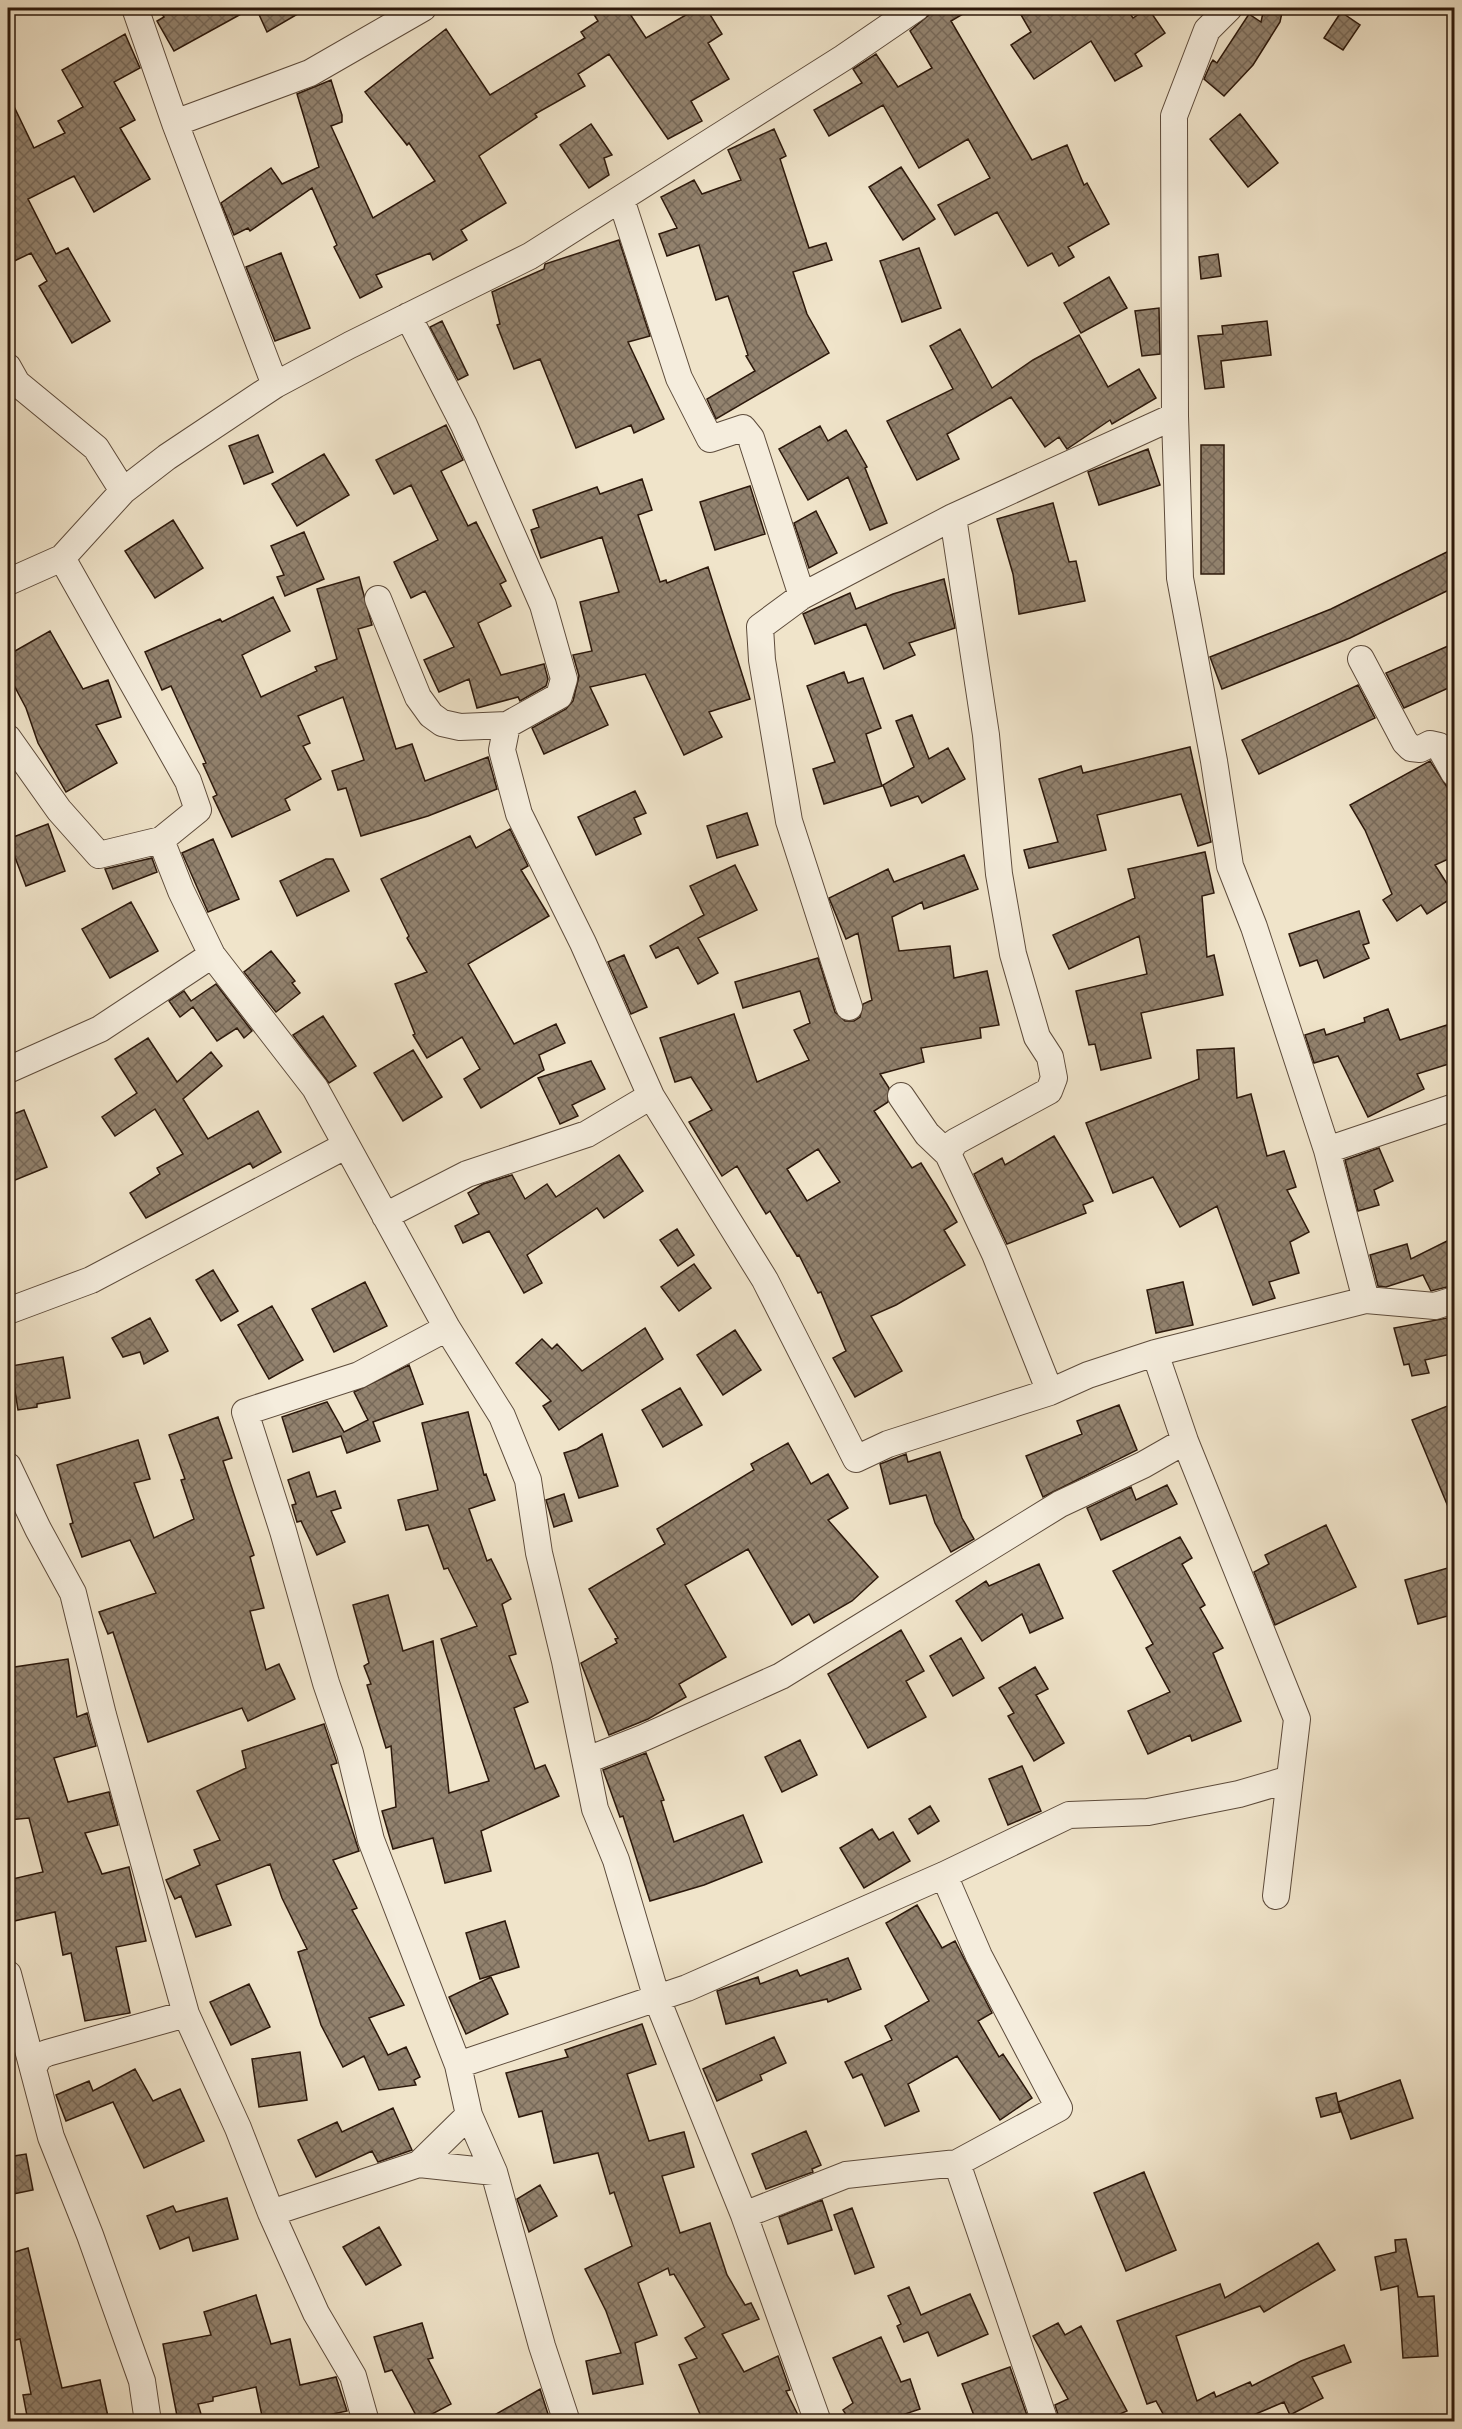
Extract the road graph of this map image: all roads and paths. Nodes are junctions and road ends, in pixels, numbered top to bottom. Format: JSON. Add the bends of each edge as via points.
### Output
{"nodes":[{"id":1,"x":135,"y":8,"type":"edge"},
{"id":2,"x":916,"y":8,"type":"edge"},
{"id":3,"x":1229,"y":8,"type":"edge"},
{"id":4,"x":407,"y":12,"type":"edge"},
{"id":5,"x":175,"y":123,"type":"junction"},
{"id":6,"x":621,"y":199,"type":"junction"},
{"id":7,"x":408,"y":316,"type":"junction"},
{"id":8,"x":8,"y":367,"type":"edge"},
{"id":9,"x":275,"y":385,"type":"junction"},
{"id":10,"x":1175,"y":416,"type":"junction"},
{"id":11,"x":123,"y":491,"type":"junction"},
{"id":12,"x":953,"y":518,"type":"junction"},
{"id":13,"x":62,"y":558,"type":"junction"},
{"id":14,"x":8,"y":582,"type":"edge"},
{"id":15,"x":802,"y":596,"type":"junction"},
{"id":16,"x":378,"y":599,"type":"dead end"},
{"id":17,"x":1361,"y":659,"type":"dead end"},
{"id":18,"x":507,"y":725,"type":"junction"},
{"id":19,"x":9,"y":743,"type":"edge"},
{"id":20,"x":1455,"y":773,"type":"edge"},
{"id":21,"x":161,"y":840,"type":"junction"},
{"id":22,"x":212,"y":955,"type":"junction"},
{"id":23,"x":849,"y":1007,"type":"dead end"},
{"id":24,"x":8,"y":1070,"type":"edge"},
{"id":25,"x":651,"y":1096,"type":"junction"},
{"id":26,"x":901,"y":1096,"type":"dead end"},
{"id":27,"x":1455,"y":1107,"type":"edge"},
{"id":28,"x":345,"y":1146,"type":"junction"},
{"id":29,"x":1327,"y":1150,"type":"junction"},
{"id":30,"x":948,"y":1154,"type":"junction"},
{"id":31,"x":385,"y":1216,"type":"junction"},
{"id":32,"x":1366,"y":1300,"type":"junction"},
{"id":33,"x":1455,"y":1300,"type":"edge"},
{"id":34,"x":8,"y":1311,"type":"edge"},
{"id":35,"x":447,"y":1328,"type":"junction"},
{"id":36,"x":1155,"y":1353,"type":"junction"},
{"id":37,"x":1050,"y":1392,"type":"junction"},
{"id":38,"x":1185,"y":1441,"type":"junction"},
{"id":39,"x":8,"y":1466,"type":"edge"},
{"id":40,"x":586,"y":1760,"type":"junction"},
{"id":41,"x":1290,"y":1779,"type":"junction"},
{"id":42,"x":944,"y":1875,"type":"junction"},
{"id":43,"x":1276,"y":1896,"type":"dead end"},
{"id":44,"x":8,"y":1974,"type":"edge"},
{"id":45,"x":657,"y":1999,"type":"junction"},
{"id":46,"x":186,"y":2014,"type":"junction"},
{"id":47,"x":458,"y":2065,"type":"junction"},
{"id":48,"x":34,"y":2067,"type":"junction"},
{"id":49,"x":469,"y":2115,"type":"junction"},
{"id":50,"x":957,"y":2163,"type":"junction"},
{"id":51,"x":418,"y":2164,"type":"junction"},
{"id":52,"x":494,"y":2172,"type":"junction"},
{"id":53,"x":271,"y":2213,"type":"junction"},
{"id":54,"x":744,"y":2215,"type":"junction"},
{"id":55,"x":148,"y":2421,"type":"edge"},
{"id":56,"x":366,"y":2421,"type":"edge"},
{"id":57,"x":567,"y":2421,"type":"edge"},
{"id":58,"x":818,"y":2421,"type":"edge"},
{"id":59,"x":1045,"y":2421,"type":"edge"}],
"edges":[{"from":1,"to":5,"type":"street"},
{"from":2,"to":6,"type":"street"},
{"from":3,"to":10,"type":"street","via":[[1208,30],[1174,116]]},
{"from":4,"to":5,"type":"street","via":[[310,73]]},
{"from":5,"to":9,"type":"street"},
{"from":6,"to":7,"type":"street","via":[[530,256]]},
{"from":6,"to":15,"type":"street","via":[[679,378],[710,439],[743,428],[751,438]]},
{"from":7,"to":9,"type":"street"},
{"from":7,"to":18,"type":"street","via":[[464,425],[543,604],[564,679],[559,696]]},
{"from":8,"to":11,"type":"street","via":[[17,383],[96,448]]},
{"from":9,"to":11,"type":"street"},
{"from":10,"to":12,"type":"street"},
{"from":10,"to":29,"type":"street","via":[[1180,578],[1230,866]]},
{"from":11,"to":13,"type":"street"},
{"from":12,"to":15,"type":"street"},
{"from":12,"to":30,"type":"street","via":[[986,735],[999,874],[1013,954],[1037,1037],[1050,1057],[1054,1077],[1049,1091],[956,1142]]},
{"from":13,"to":14,"type":"street"},
{"from":13,"to":21,"type":"street","via":[[188,781],[198,810]]},
{"from":15,"to":23,"type":"street","via":[[760,627],[762,660],[789,821]]},
{"from":16,"to":18,"type":"street","via":[[418,697],[430,715],[460,727]]},
{"from":17,"to":20,"type":"street","via":[[1405,742],[1411,748],[1439,746]]},
{"from":18,"to":25,"type":"street","via":[[502,750],[519,814],[583,943]]},
{"from":19,"to":21,"type":"street","via":[[99,855]]},
{"from":21,"to":22,"type":"street"},
{"from":22,"to":24,"type":"street","via":[[100,1029]]},
{"from":22,"to":28,"type":"street","via":[[315,1088]]},
{"from":25,"to":31,"type":"street","via":[[588,1134],[466,1174]]},
{"from":25,"to":37,"type":"street","via":[[765,1280],[856,1459],[888,1444]]},
{"from":26,"to":30,"type":"street","via":[[927,1134]]},
{"from":27,"to":29,"type":"street"},
{"from":28,"to":31,"type":"street"},
{"from":28,"to":34,"type":"street","via":[[91,1280]]},
{"from":29,"to":32,"type":"street"},
{"from":30,"to":37,"type":"street","via":[[995,1254]]},
{"from":31,"to":35,"type":"street"},
{"from":32,"to":33,"type":"street","via":[[1435,1306]]},
{"from":32,"to":36,"type":"street"},
{"from":35,"to":40,"type":"street","via":[[502,1416],[528,1480],[539,1553]]},
{"from":35,"to":47,"type":"street","via":[[359,1375],[245,1412],[350,1753],[371,1840]]},
{"from":36,"to":37,"type":"street"},
{"from":36,"to":38,"type":"street"},
{"from":38,"to":40,"type":"street","via":[[1060,1504],[781,1676]]},
{"from":38,"to":41,"type":"street","via":[[1297,1719]]},
{"from":39,"to":46,"type":"street","via":[[74,1593],[103,1714]]},
{"from":40,"to":45,"type":"street","via":[[595,1809],[616,1860]]},
{"from":41,"to":42,"type":"street","via":[[1239,1794],[1148,1812],[1069,1815]]},
{"from":41,"to":43,"type":"street"},
{"from":42,"to":45,"type":"street"},
{"from":42,"to":50,"type":"street","via":[[979,1956],[1059,2108]]},
{"from":44,"to":48,"type":"street"},
{"from":45,"to":47,"type":"street"},
{"from":45,"to":54,"type":"street"},
{"from":46,"to":48,"type":"street","via":[[47,2053],[39,2057]]},
{"from":46,"to":53,"type":"street","via":[[238,2128]]},
{"from":47,"to":49,"type":"street"},
{"from":48,"to":55,"type":"street","via":[[51,2137],[142,2381]]},
{"from":49,"to":51,"type":"street"},
{"from":49,"to":52,"type":"street"},
{"from":50,"to":54,"type":"street","via":[[846,2175]]},
{"from":50,"to":59,"type":"street"},
{"from":51,"to":52,"type":"street"},
{"from":51,"to":53,"type":"street"},
{"from":52,"to":57,"type":"street"},
{"from":53,"to":56,"type":"street","via":[[316,2313],[353,2376]]},
{"from":54,"to":58,"type":"street"}]}
